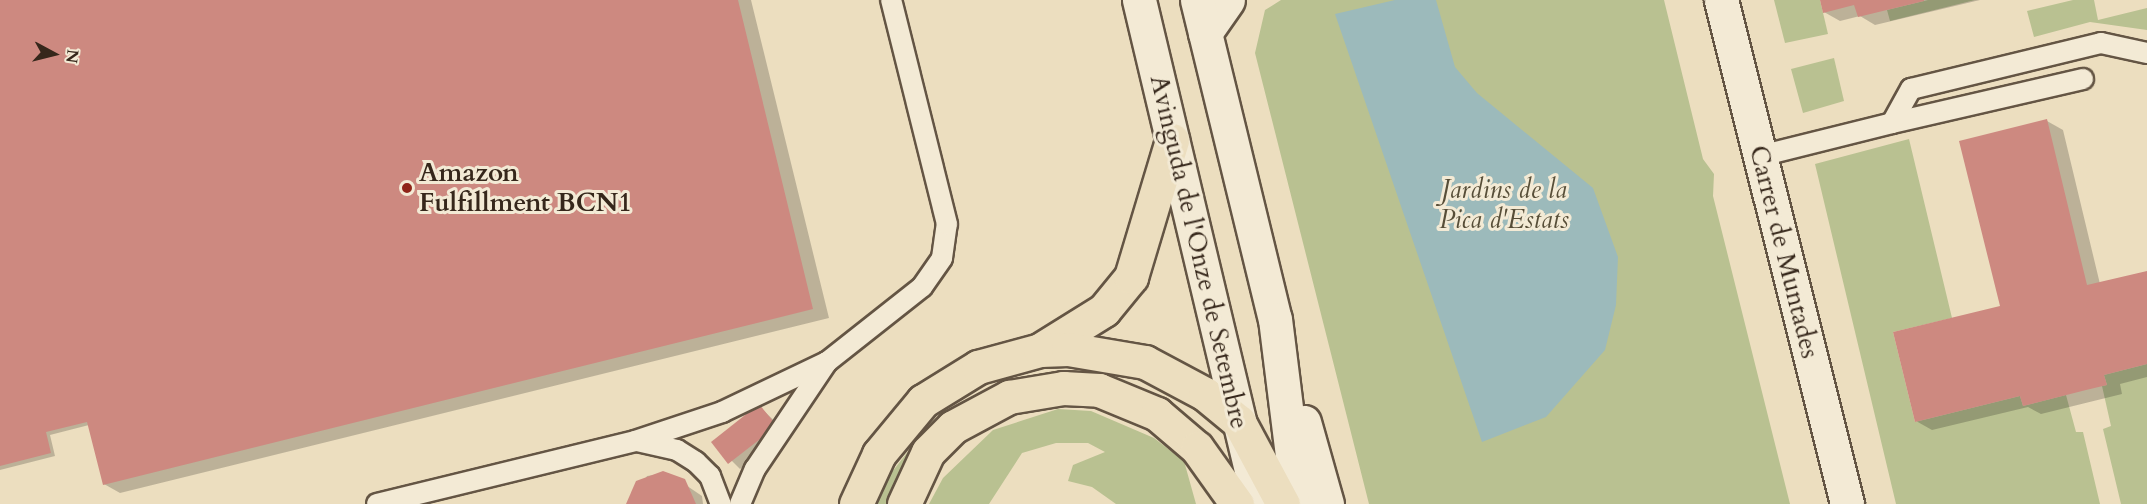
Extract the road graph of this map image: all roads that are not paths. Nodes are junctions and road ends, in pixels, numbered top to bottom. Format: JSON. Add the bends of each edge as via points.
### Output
{"nodes":[{"id":1,"x":891,"y":0,"type":"edge"},
{"id":2,"x":1139,"y":0,"type":"edge"},
{"id":3,"x":1197,"y":0,"type":"edge"},
{"id":4,"x":1228,"y":0,"type":"edge"},
{"id":5,"x":1721,"y":0,"type":"edge"},
{"id":6,"x":1205,"y":33,"type":"junction"},
{"id":7,"x":2147,"y":53,"type":"edge"},
{"id":8,"x":2083,"y":79,"type":"dead end"},
{"id":9,"x":1892,"y":123,"type":"junction"},
{"id":10,"x":1172,"y":140,"type":"junction"},
{"id":11,"x":1761,"y":156,"type":"junction"},
{"id":12,"x":1275,"y":319,"type":"junction"},
{"id":13,"x":1040,"y":350,"type":"junction"},
{"id":14,"x":827,"y":362,"type":"junction"},
{"id":15,"x":1239,"y":422,"type":"junction"},
{"id":16,"x":635,"y":441,"type":"junction"},
{"id":17,"x":377,"y":504,"type":"edge"},
{"id":18,"x":721,"y":504,"type":"edge"},
{"id":19,"x":740,"y":504,"type":"edge"},
{"id":20,"x":856,"y":504,"type":"edge"},
{"id":21,"x":904,"y":504,"type":"edge"},
{"id":22,"x":1237,"y":504,"type":"edge"},
{"id":23,"x":1259,"y":504,"type":"edge"},
{"id":24,"x":1283,"y":504,"type":"edge"},
{"id":25,"x":1298,"y":504,"type":"edge"},
{"id":26,"x":1327,"y":504,"type":"edge"},
{"id":27,"x":1846,"y":504,"type":"edge"}],
"edges":[{"from":1,"to":14,"type":"lane","via":[[947,224],[945,247],[922,286]]},
{"from":2,"to":10,"type":"main road","name":"Avinguda de l'Onze de Setembre"},
{"from":3,"to":6,"type":"main road","name":"Avinguda de l'Onze de Setembre"},
{"from":4,"to":6,"type":"main road"},
{"from":5,"to":11,"type":"main road","name":"Carrer de Muntades"},
{"from":6,"to":12,"type":"main road","name":"Avinguda de l'Onze de Setembre"},
{"from":7,"to":9,"type":"lane","via":[[2101,43],[1911,89]]},
{"from":8,"to":9,"type":"lane"},
{"from":9,"to":11,"type":"lane"},
{"from":10,"to":13,"type":"highway","via":[[1131,277],[1104,310]]},
{"from":10,"to":15,"type":"main road","name":"Avinguda de l'Onze de Setembre"},
{"from":11,"to":27,"type":"main road","name":"Carrer de Muntades"},
{"from":12,"to":25,"type":"main road","name":"Avinguda de l'Onze de Setembre"},
{"from":12,"to":26,"type":"main road"},
{"from":13,"to":15,"type":"highway","via":[[1097,351],[1145,362],[1205,394]]},
{"from":13,"to":20,"type":"highway","via":[[978,367],[923,401],[879,454]]},
{"from":14,"to":16,"type":"lane","via":[[722,412]]},
{"from":14,"to":19,"type":"lane","via":[[755,470]]},
{"from":15,"to":23,"type":"main road","name":"Avinguda de l'Onze de Setembre"},
{"from":15,"to":24,"type":"highway"},
{"from":16,"to":17,"type":"lane"},
{"from":16,"to":18,"type":"lane","via":[[676,450],[696,462],[710,476]]},
{"from":21,"to":22,"type":"highway","via":[[928,452],[953,427],[1009,397],[1063,388],[1099,390],[1157,414],[1197,448]]}]}
